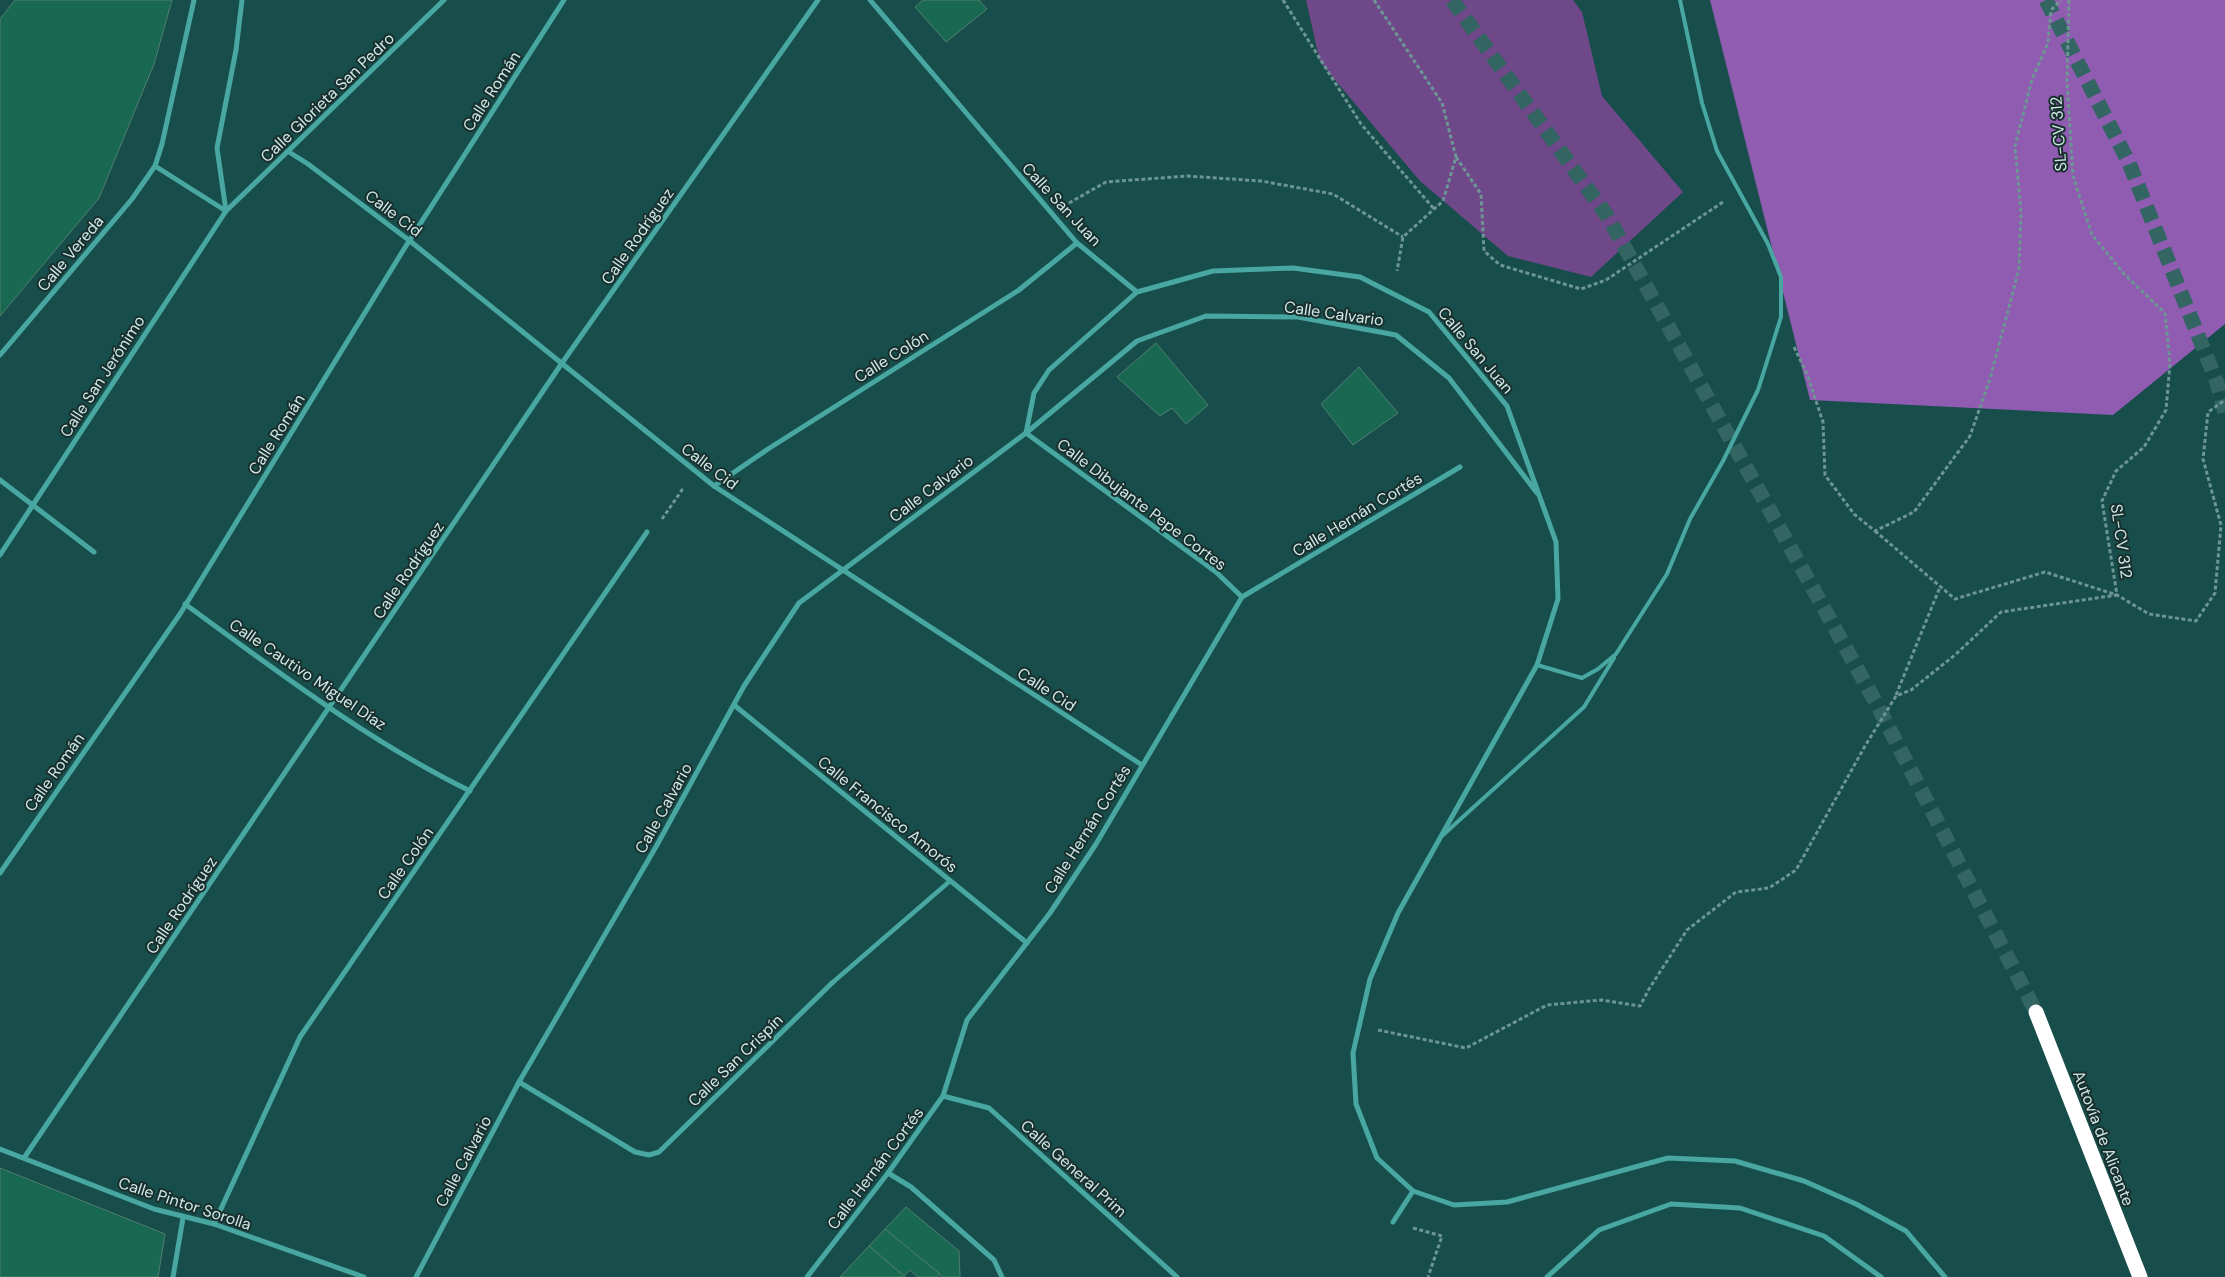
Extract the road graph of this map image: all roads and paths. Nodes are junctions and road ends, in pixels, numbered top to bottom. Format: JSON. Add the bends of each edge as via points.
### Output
{"nodes":[{"id":1,"x":194,"y":0,"type":"edge"},
{"id":2,"x":242,"y":0,"type":"edge"},
{"id":3,"x":444,"y":0,"type":"edge"},
{"id":4,"x":818,"y":0,"type":"edge"},
{"id":5,"x":870,"y":0,"type":"edge"},
{"id":6,"x":1283,"y":0,"type":"edge"},
{"id":7,"x":1374,"y":0,"type":"edge"},
{"id":8,"x":1680,"y":0,"type":"edge"},
{"id":9,"x":2061,"y":0,"type":"edge"},
{"id":10,"x":2069,"y":0,"type":"edge"},
{"id":11,"x":562,"y":1,"type":"edge"},
{"id":12,"x":289,"y":152,"type":"junction"},
{"id":13,"x":1456,"y":157,"type":"junction"},
{"id":14,"x":155,"y":166,"type":"junction"},
{"id":15,"x":1739,"y":192,"type":"junction"},
{"id":16,"x":1434,"y":209,"type":"junction"},
{"id":17,"x":226,"y":211,"type":"junction"},
{"id":18,"x":1051,"y":214,"type":"junction"},
{"id":19,"x":1403,"y":236,"type":"junction"},
{"id":20,"x":410,"y":241,"type":"junction"},
{"id":21,"x":1077,"y":242,"type":"junction"},
{"id":22,"x":1136,"y":292,"type":"junction"},
{"id":23,"x":1394,"y":294,"type":"junction"},
{"id":24,"x":1781,"y":317,"type":"junction"},
{"id":25,"x":0,"y":354,"type":"edge"},
{"id":26,"x":562,"y":363,"type":"junction"},
{"id":27,"x":2225,"y":400,"type":"edge"},
{"id":28,"x":1026,"y":433,"type":"junction"},
{"id":29,"x":1460,"y":467,"type":"dead end"},
{"id":30,"x":695,"y":472,"type":"junction"},
{"id":31,"x":0,"y":480,"type":"edge"},
{"id":32,"x":714,"y":486,"type":"junction"},
{"id":33,"x":1540,"y":498,"type":"junction"},
{"id":34,"x":32,"y":505,"type":"junction"},
{"id":35,"x":1875,"y":530,"type":"junction"},
{"id":36,"x":647,"y":532,"type":"joint"},
{"id":37,"x":94,"y":552,"type":"dead end"},
{"id":38,"x":0,"y":554,"type":"edge"},
{"id":39,"x":842,"y":570,"type":"junction"},
{"id":40,"x":1940,"y":587,"type":"junction"},
{"id":41,"x":2117,"y":595,"type":"junction"},
{"id":42,"x":1242,"y":597,"type":"junction"},
{"id":43,"x":185,"y":604,"type":"junction"},
{"id":44,"x":1616,"y":654,"type":"junction"},
{"id":45,"x":1537,"y":665,"type":"junction"},
{"id":46,"x":1896,"y":696,"type":"junction"},
{"id":47,"x":734,"y":705,"type":"junction"},
{"id":48,"x":329,"y":708,"type":"junction"},
{"id":49,"x":1142,"y":765,"type":"junction"},
{"id":50,"x":470,"y":791,"type":"junction"},
{"id":51,"x":1441,"y":836,"type":"junction"},
{"id":52,"x":0,"y":872,"type":"edge"},
{"id":53,"x":950,"y":881,"type":"junction"},
{"id":54,"x":1027,"y":943,"type":"junction"},
{"id":55,"x":832,"y":983,"type":"joint"},
{"id":56,"x":2036,"y":1012,"type":"tunnel mouth"},
{"id":57,"x":1360,"y":1027,"type":"junction"},
{"id":58,"x":519,"y":1082,"type":"junction"},
{"id":59,"x":944,"y":1096,"type":"junction"},
{"id":60,"x":0,"y":1149,"type":"edge"},
{"id":61,"x":24,"y":1158,"type":"junction"},
{"id":62,"x":888,"y":1173,"type":"junction"},
{"id":63,"x":1413,"y":1191,"type":"junction"},
{"id":64,"x":183,"y":1218,"type":"junction"},
{"id":65,"x":1393,"y":1222,"type":"joint"},
{"id":66,"x":214,"y":1224,"type":"junction"},
{"id":67,"x":173,"y":1277,"type":"edge"},
{"id":68,"x":364,"y":1277,"type":"edge"},
{"id":69,"x":416,"y":1277,"type":"edge"},
{"id":70,"x":807,"y":1277,"type":"edge"},
{"id":71,"x":1002,"y":1277,"type":"edge"},
{"id":72,"x":1177,"y":1277,"type":"edge"},
{"id":73,"x":1428,"y":1277,"type":"edge"},
{"id":74,"x":1547,"y":1277,"type":"edge"},
{"id":75,"x":1881,"y":1277,"type":"edge"},
{"id":76,"x":1944,"y":1277,"type":"edge"},
{"id":77,"x":2140,"y":1277,"type":"edge"}],
"edges":[{"from":1,"to":14,"type":"street","name":"Calle Vereda"},
{"from":2,"to":17,"type":"street","via":[[217,148]]},
{"from":3,"to":12,"type":"street","name":"Calle Glorieta San Pedro"},
{"from":4,"to":26,"type":"street","name":"Calle Rodríguez"},
{"from":5,"to":18,"type":"street","name":"Calle San Juan"},
{"from":6,"to":16,"type":"path","via":[[1361,124]]},
{"from":7,"to":13,"type":"path","via":[[1442,103]]},
{"from":8,"to":15,"type":"lane","via":[[1702,103],[1717,151]]},
{"from":9,"to":35,"type":"path","name":"SL-CV 312","via":[[2051,10],[2048,43],[2032,79],[2015,146],[2021,212],[2019,270],[1990,379],[1970,436],[1914,512]]},
{"from":10,"to":41,"type":"path","name":"SL-CV 312","via":[[2067,81],[2073,176],[2092,235],[2125,275],[2165,313],[2170,363],[2166,410],[2144,446],[2116,471],[2102,501]]},
{"from":11,"to":20,"type":"street","name":"Calle Román"},
{"from":12,"to":17,"type":"street","name":"Calle Glorieta San Pedro"},
{"from":12,"to":20,"type":"street","name":"Calle Cid"},
{"from":13,"to":15,"type":"path","via":[[1481,194],[1484,251],[1500,265],[1581,289],[1606,280]]},
{"from":13,"to":16,"type":"path","via":[[1443,201]]},
{"from":14,"to":17,"type":"street"},
{"from":14,"to":25,"type":"street","name":"Calle Vereda","via":[[132,199]]},
{"from":15,"to":24,"type":"lane","via":[[1768,244],[1781,277]]},
{"from":16,"to":19,"type":"path"},
{"from":17,"to":34,"type":"street","name":"Calle San Jerónimo"},
{"from":18,"to":19,"type":"path","via":[[1106,182],[1187,176],[1252,180],[1333,194]]},
{"from":18,"to":21,"type":"street","name":"Calle San Juan"},
{"from":19,"to":23,"type":"path"},
{"from":20,"to":26,"type":"street","name":"Calle Cid"},
{"from":20,"to":43,"type":"street","name":"Calle Román"},
{"from":21,"to":22,"type":"street","name":"Calle San Juan"},
{"from":21,"to":32,"type":"street","name":"Calle Colón","via":[[1019,290]]},
{"from":22,"to":23,"type":"street","name":"Calle San Juan","via":[[1213,271],[1293,268],[1360,277]]},
{"from":22,"to":28,"type":"street","via":[[1049,370],[1034,393]]},
{"from":23,"to":33,"type":"street","name":"Calle San Juan","via":[[1429,312],[1507,406]]},
{"from":24,"to":35,"type":"path","name":"SL-CV 312","via":[[1807,374],[1823,422],[1826,475],[1854,514]]},
{"from":24,"to":44,"type":"lane","via":[[1753,399],[1690,520],[1667,574]]},
{"from":26,"to":30,"type":"street","name":"Calle Cid"},
{"from":26,"to":48,"type":"street","name":"Calle Rodríguez"},
{"from":27,"to":41,"type":"path","via":[[2208,412],[2202,459],[2221,524],[2216,593],[2196,621],[2149,614]]},
{"from":28,"to":33,"type":"street","name":"Calle Calvario","via":[[1137,341],[1206,316],[1298,317],[1396,335],[1449,378]]},
{"from":28,"to":39,"type":"street","name":"Calle Calvario"},
{"from":28,"to":42,"type":"street","name":"Calle Dibujante Pepe Cortes","via":[[1216,572]]},
{"from":29,"to":42,"type":"street","name":"Calle Hernán Cortés"},
{"from":30,"to":32,"type":"street","name":"Calle Cid"},
{"from":30,"to":36,"type":"path","via":[[663,519]]},
{"from":31,"to":34,"type":"street"},
{"from":32,"to":39,"type":"street","name":"Calle Cid"},
{"from":33,"to":45,"type":"street","name":"Calle San Juan","via":[[1556,542],[1558,599]]},
{"from":34,"to":37,"type":"street"},
{"from":34,"to":38,"type":"street","name":"Calle San Jerónimo"},
{"from":35,"to":40,"type":"path","name":"SL-CV 312"},
{"from":36,"to":50,"type":"street","name":"Calle Colón"},
{"from":39,"to":47,"type":"street","name":"Calle Calvario","via":[[799,603]]},
{"from":39,"to":49,"type":"street","name":"Calle Cid"},
{"from":40,"to":41,"type":"path","name":"SL-CV 312","via":[[1955,599],[2045,572]]},
{"from":40,"to":46,"type":"path"},
{"from":41,"to":46,"type":"path","via":[[2001,612],[1926,678],[1911,690]]},
{"from":42,"to":49,"type":"street","name":"Calle Hernán Cortés"},
{"from":43,"to":48,"type":"street","name":"Calle Cautivo Miguel Díaz"},
{"from":43,"to":52,"type":"street","name":"Calle Román"},
{"from":44,"to":45,"type":"lane","via":[[1582,678]]},
{"from":44,"to":51,"type":"lane","via":[[1584,707]]},
{"from":45,"to":51,"type":"street","name":"Calle San Juan"},
{"from":46,"to":57,"type":"path","via":[[1796,870],[1769,888],[1736,892],[1687,930],[1640,1006],[1600,1000],[1547,1005],[1466,1048]]},
{"from":47,"to":53,"type":"street","name":"Calle Francisco Amorós"},
{"from":47,"to":58,"type":"street","name":"Calle Calvario"},
{"from":48,"to":50,"type":"street","name":"Calle Cautivo Miguel Díaz"},
{"from":48,"to":61,"type":"street","name":"Calle Rodríguez"},
{"from":49,"to":54,"type":"street","name":"Calle Hernán Cortés","via":[[1096,844]]},
{"from":50,"to":66,"type":"street","name":"Calle Colón","via":[[300,1037]]},
{"from":51,"to":57,"type":"street","name":"Calle San Juan","via":[[1398,913],[1370,979]]},
{"from":53,"to":54,"type":"street","name":"Calle Francisco Amorós"},
{"from":53,"to":55,"type":"street","name":"Calle San Crispín"},
{"from":54,"to":59,"type":"street","name":"Calle Hernán Cortés","via":[[967,1020]]},
{"from":55,"to":58,"type":"street","name":"Calle San Crispín","via":[[659,1152],[648,1155],[635,1152]]},
{"from":56,"to":77,"type":"highway","name":"Autovía de Alicante"},
{"from":57,"to":63,"type":"street","name":"Calle San Juan","via":[[1353,1054],[1356,1104],[1377,1158]]},
{"from":58,"to":69,"type":"street","name":"Calle Calvario"},
{"from":59,"to":62,"type":"street","name":"Calle Hernán Cortés"},
{"from":59,"to":72,"type":"street","name":"Calle General Prim","via":[[989,1108]]},
{"from":60,"to":61,"type":"street","name":"Calle Pintor Sorolla"},
{"from":61,"to":64,"type":"street","name":"Calle Pintor Sorolla"},
{"from":62,"to":70,"type":"street","name":"Calle Hernán Cortés"},
{"from":62,"to":71,"type":"street","via":[[911,1186],[994,1260]]},
{"from":63,"to":65,"type":"street"},
{"from":63,"to":76,"type":"street","via":[[1454,1205],[1507,1202],[1668,1158],[1735,1161],[1804,1181],[1906,1231]]},
{"from":64,"to":66,"type":"street","name":"Calle Pintor Sorolla"},
{"from":64,"to":67,"type":"street"},
{"from":65,"to":73,"type":"path","via":[[1442,1236]]},
{"from":66,"to":68,"type":"street","name":"Calle Pintor Sorolla"},
{"from":74,"to":75,"type":"street","via":[[1599,1230],[1671,1204],[1740,1208],[1824,1236]]}]}
